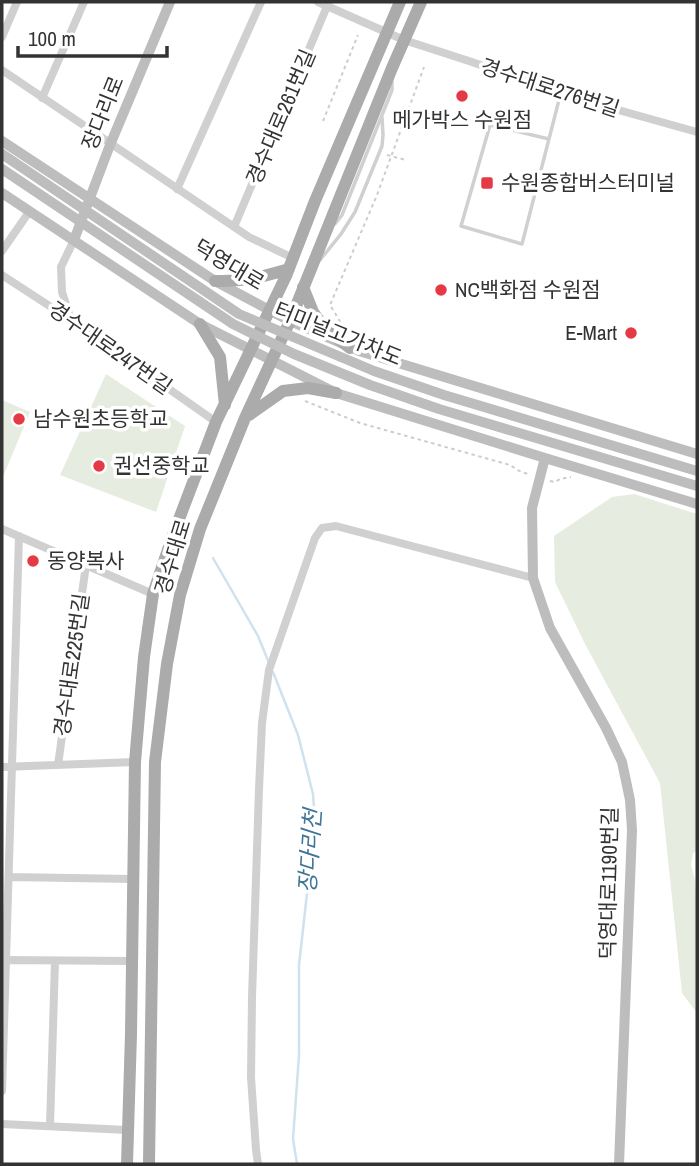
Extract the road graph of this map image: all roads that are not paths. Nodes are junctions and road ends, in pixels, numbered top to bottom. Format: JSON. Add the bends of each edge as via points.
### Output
{"nodes":[{"id":1,"x":17,"y":2,"type":"edge"},
{"id":2,"x":84,"y":2,"type":"edge"},
{"id":3,"x":170,"y":2,"type":"edge"},
{"id":4,"x":261,"y":2,"type":"edge"},
{"id":5,"x":317,"y":2,"type":"edge"},
{"id":6,"x":400,"y":2,"type":"edge"},
{"id":7,"x":421,"y":2,"type":"edge"},
{"id":8,"x":328,"y":4,"type":"edge"},
{"id":9,"x":387,"y":33,"type":"junction"},
{"id":10,"x":2,"y":37,"type":"edge"},
{"id":11,"x":404,"y":40,"type":"junction"},
{"id":12,"x":2,"y":70,"type":"edge"},
{"id":13,"x":391,"y":72,"type":"junction"},
{"id":14,"x":561,"y":94,"type":"junction"},
{"id":15,"x":42,"y":98,"type":"junction"},
{"id":16,"x":382,"y":114,"type":"junction"},
{"id":17,"x":697,"y":132,"type":"edge"},
{"id":18,"x":549,"y":139,"type":"junction"},
{"id":19,"x":2,"y":141,"type":"edge"},
{"id":20,"x":110,"y":145,"type":"junction"},
{"id":21,"x":2,"y":155,"type":"edge"},
{"id":22,"x":2,"y":169,"type":"edge"},
{"id":23,"x":177,"y":189,"type":"junction"},
{"id":24,"x":2,"y":193,"type":"edge"},
{"id":25,"x":90,"y":200,"type":"junction"},
{"id":26,"x":29,"y":212,"type":"junction"},
{"id":27,"x":234,"y":227,"type":"junction"},
{"id":28,"x":324,"y":239,"type":"junction"},
{"id":29,"x":74,"y":240,"type":"junction"},
{"id":30,"x":2,"y":251,"type":"edge"},
{"id":31,"x":291,"y":263,"type":"junction"},
{"id":32,"x":310,"y":273,"type":"junction"},
{"id":33,"x":2,"y":275,"type":"edge"},
{"id":34,"x":215,"y":281,"type":"junction"},
{"id":35,"x":303,"y":287,"type":"junction"},
{"id":36,"x":270,"y":311,"type":"junction"},
{"id":37,"x":71,"y":320,"type":"junction"},
{"id":38,"x":290,"y":321,"type":"junction"},
{"id":39,"x":200,"y":324,"type":"junction"},
{"id":40,"x":350,"y":348,"type":"junction"},
{"id":41,"x":251,"y":351,"type":"junction"},
{"id":42,"x":271,"y":362,"type":"junction"},
{"id":43,"x":336,"y":393,"type":"junction"},
{"id":44,"x":225,"y":405,"type":"junction"},
{"id":45,"x":246,"y":418,"type":"junction"},
{"id":46,"x":216,"y":422,"type":"junction"},
{"id":47,"x":697,"y":454,"type":"edge"},
{"id":48,"x":545,"y":458,"type":"junction"},
{"id":49,"x":697,"y":471,"type":"edge"},
{"id":50,"x":697,"y":486,"type":"edge"},
{"id":51,"x":697,"y":504,"type":"edge"},
{"id":52,"x":2,"y":529,"type":"edge"},
{"id":53,"x":19,"y":536,"type":"junction"},
{"id":54,"x":86,"y":565,"type":"junction"},
{"id":55,"x":533,"y":578,"type":"junction"},
{"id":56,"x":153,"y":594,"type":"junction"},
{"id":57,"x":135,"y":762,"type":"junction"},
{"id":58,"x":58,"y":765,"type":"junction"},
{"id":59,"x":6,"y":767,"type":"edge"},
{"id":60,"x":9,"y":877,"type":"junction"},
{"id":61,"x":133,"y":878,"type":"junction"},
{"id":62,"x":4,"y":960,"type":"edge"},
{"id":63,"x":55,"y":961,"type":"junction"},
{"id":64,"x":131,"y":961,"type":"junction"},
{"id":65,"x":2,"y":1091,"type":"edge"},
{"id":66,"x":2,"y":1124,"type":"edge"},
{"id":67,"x":50,"y":1126,"type":"junction"},
{"id":68,"x":127,"y":1130,"type":"junction"},
{"id":69,"x":127,"y":1164,"type":"edge"},
{"id":70,"x":149,"y":1164,"type":"edge"},
{"id":71,"x":258,"y":1164,"type":"edge"},
{"id":72,"x":620,"y":1164,"type":"edge"}],
"edges":[{"from":1,"to":10,"type":"street"},
{"from":2,"to":15,"type":"street"},
{"from":3,"to":20,"type":"main road","name":"장다리로"},
{"from":4,"to":23,"type":"street"},
{"from":5,"to":8,"type":"street","name":"경수대로276번길"},
{"from":6,"to":9,"type":"main road","name":"경수대로"},
{"from":7,"to":11,"type":"main road","name":"경수대로"},
{"from":8,"to":9,"type":"street","name":"경수대로276번길"},
{"from":8,"to":27,"type":"street","name":"경수대로261번길"},
{"from":9,"to":11,"type":"street","name":"경수대로276번길"},
{"from":9,"to":31,"type":"main road","name":"경수대로"},
{"from":11,"to":13,"type":"main road","name":"경수대로"},
{"from":11,"to":14,"type":"street","name":"경수대로276번길"},
{"from":12,"to":15,"type":"street"},
{"from":13,"to":16,"type":"lane","via":[[392,90]]},
{"from":13,"to":28,"type":"main road","name":"경수대로"},
{"from":14,"to":17,"type":"street","name":"경수대로276번길"},
{"from":14,"to":18,"type":"lane"},
{"from":15,"to":20,"type":"street"},
{"from":16,"to":28,"type":"lane","via":[[342,215]]},
{"from":16,"to":32,"type":"lane","via":[[382,146],[355,212]]},
{"from":18,"to":18,"type":"lane","via":[[522,244],[461,226],[490,125]]},
{"from":19,"to":25,"type":"main road","name":"덕영대로"},
{"from":20,"to":23,"type":"street"},
{"from":20,"to":25,"type":"main road","name":"장다리로"},
{"from":21,"to":49,"type":"main road","name":"터미널고가차도","bridge":true,"via":[[239,314],[444,395]]},
{"from":22,"to":50,"type":"main road","name":"터미널고가차도","bridge":true,"via":[[233,324],[294,354],[439,409]]},
{"from":23,"to":27,"type":"street"},
{"from":24,"to":26,"type":"main road"},
{"from":25,"to":29,"type":"main road","name":"장다리로"},
{"from":25,"to":34,"type":"main road","name":"덕영대로"},
{"from":26,"to":29,"type":"main road"},
{"from":26,"to":30,"type":"street"},
{"from":27,"to":31,"type":"street"},
{"from":28,"to":32,"type":"main road","name":"경수대로"},
{"from":29,"to":37,"type":"street","via":[[61,267],[62,292]]},
{"from":29,"to":39,"type":"main road"},
{"from":31,"to":34,"type":"main road","via":[[256,278]]},
{"from":31,"to":36,"type":"main road","name":"경수대로"},
{"from":32,"to":35,"type":"main road","name":"경수대로"},
{"from":33,"to":37,"type":"street","name":"경수대로247번길"},
{"from":34,"to":36,"type":"main road","name":"덕영대로"},
{"from":35,"to":38,"type":"main road","name":"경수대로"},
{"from":35,"to":40,"type":"main road","via":[[325,329]]},
{"from":36,"to":38,"type":"main road","name":"덕영대로"},
{"from":36,"to":41,"type":"main road","name":"경수대로"},
{"from":37,"to":46,"type":"street","name":"경수대로247번길"},
{"from":38,"to":40,"type":"main road","name":"덕영대로"},
{"from":38,"to":42,"type":"main road","name":"경수대로"},
{"from":39,"to":41,"type":"main road"},
{"from":39,"to":44,"type":"main road","via":[[220,357]]},
{"from":40,"to":47,"type":"main road","name":"덕영대로"},
{"from":41,"to":42,"type":"main road"},
{"from":41,"to":44,"type":"main road","name":"경수대로"},
{"from":42,"to":43,"type":"main road"},
{"from":42,"to":45,"type":"main road","name":"경수대로"},
{"from":43,"to":45,"type":"main road","via":[[308,388],[283,391]]},
{"from":43,"to":48,"type":"main road"},
{"from":44,"to":46,"type":"main road","name":"경수대로"},
{"from":45,"to":70,"type":"main road","name":"경수대로","via":[[200,529],[180,595],[167,664],[155,762]]},
{"from":46,"to":56,"type":"main road","name":"경수대로"},
{"from":48,"to":51,"type":"main road"},
{"from":48,"to":55,"type":"main road","name":"덕영대로1190번길","via":[[532,508]]},
{"from":52,"to":53,"type":"street"},
{"from":53,"to":54,"type":"street"},
{"from":53,"to":59,"type":"street"},
{"from":54,"to":56,"type":"street"},
{"from":54,"to":58,"type":"street","name":"경수대로225번길"},
{"from":55,"to":71,"type":"street","via":[[336,526],[322,528],[315,538],[269,670],[262,723],[251,1077]]},
{"from":55,"to":72,"type":"main road","name":"덕영대로1190번길","via":[[550,628],[622,762],[631,800]]},
{"from":56,"to":57,"type":"main road","name":"경수대로"},
{"from":57,"to":58,"type":"street","name":"경수대로225번길"},
{"from":57,"to":61,"type":"main road","name":"경수대로"},
{"from":58,"to":59,"type":"street","name":"경수대로225번길"},
{"from":59,"to":60,"type":"street"},
{"from":60,"to":61,"type":"street"},
{"from":60,"to":62,"type":"street"},
{"from":61,"to":64,"type":"main road","name":"경수대로"},
{"from":62,"to":63,"type":"street"},
{"from":62,"to":65,"type":"street"},
{"from":63,"to":64,"type":"street"},
{"from":63,"to":67,"type":"street"},
{"from":64,"to":68,"type":"main road","name":"경수대로"},
{"from":66,"to":67,"type":"street"},
{"from":67,"to":68,"type":"street"},
{"from":68,"to":69,"type":"main road","name":"경수대로"}]}
